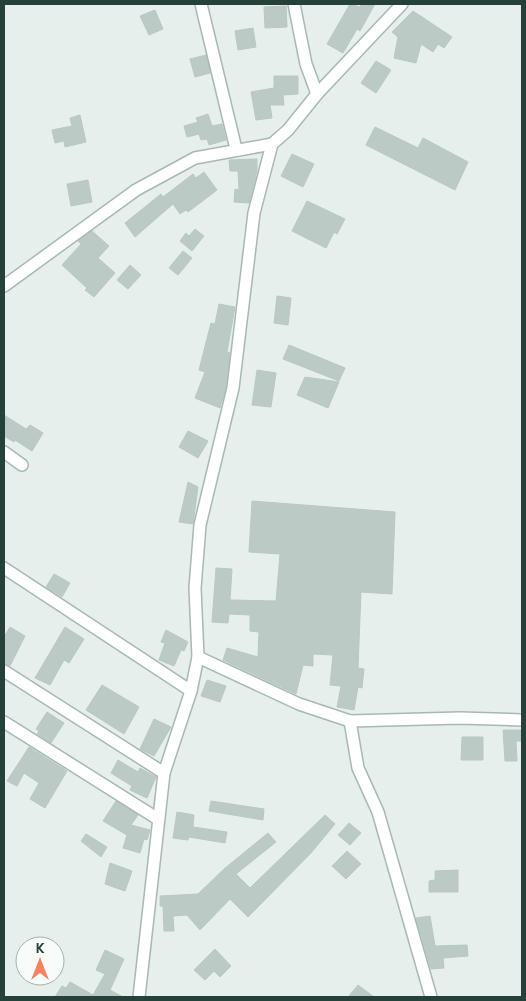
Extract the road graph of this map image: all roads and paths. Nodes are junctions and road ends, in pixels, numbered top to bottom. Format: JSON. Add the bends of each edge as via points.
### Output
{"nodes":[{"id":1,"x":202,"y":4,"type":"edge"},
{"id":2,"x":294,"y":4,"type":"edge"},
{"id":3,"x":402,"y":4,"type":"edge"},
{"id":4,"x":317,"y":94,"type":"junction"},
{"id":5,"x":272,"y":144,"type":"junction"},
{"id":6,"x":236,"y":149,"type":"junction"},
{"id":7,"x":4,"y":286,"type":"edge"},
{"id":8,"x":4,"y":452,"type":"edge"},
{"id":9,"x":22,"y":465,"type":"dead end"},
{"id":10,"x":4,"y":568,"type":"edge"},
{"id":11,"x":198,"y":657,"type":"junction"},
{"id":12,"x":4,"y":671,"type":"edge"},
{"id":13,"x":191,"y":691,"type":"junction"},
{"id":14,"x":522,"y":720,"type":"edge"},
{"id":15,"x":4,"y":722,"type":"edge"},
{"id":16,"x":350,"y":722,"type":"junction"},
{"id":17,"x":164,"y":773,"type":"junction"},
{"id":18,"x":158,"y":819,"type":"junction"},
{"id":19,"x":139,"y":997,"type":"edge"},
{"id":20,"x":432,"y":997,"type":"edge"}],
"edges":[{"from":1,"to":6,"type":"street"},
{"from":2,"to":4,"type":"street","via":[[306,64]]},
{"from":3,"to":4,"type":"street"},
{"from":4,"to":5,"type":"street","via":[[288,130]]},
{"from":5,"to":6,"type":"street"},
{"from":5,"to":11,"type":"street","via":[[254,213],[233,388],[200,525],[195,588]]},
{"from":6,"to":7,"type":"street","via":[[195,158],[136,190]]},
{"from":8,"to":9,"type":"street"},
{"from":10,"to":13,"type":"street"},
{"from":11,"to":13,"type":"street"},
{"from":11,"to":16,"type":"street","via":[[299,704]]},
{"from":12,"to":17,"type":"street"},
{"from":13,"to":17,"type":"street"},
{"from":14,"to":16,"type":"street","via":[[460,718]]},
{"from":15,"to":18,"type":"street"},
{"from":16,"to":20,"type":"street","via":[[358,768],[378,812]]},
{"from":17,"to":18,"type":"street"},
{"from":18,"to":19,"type":"street"}]}
